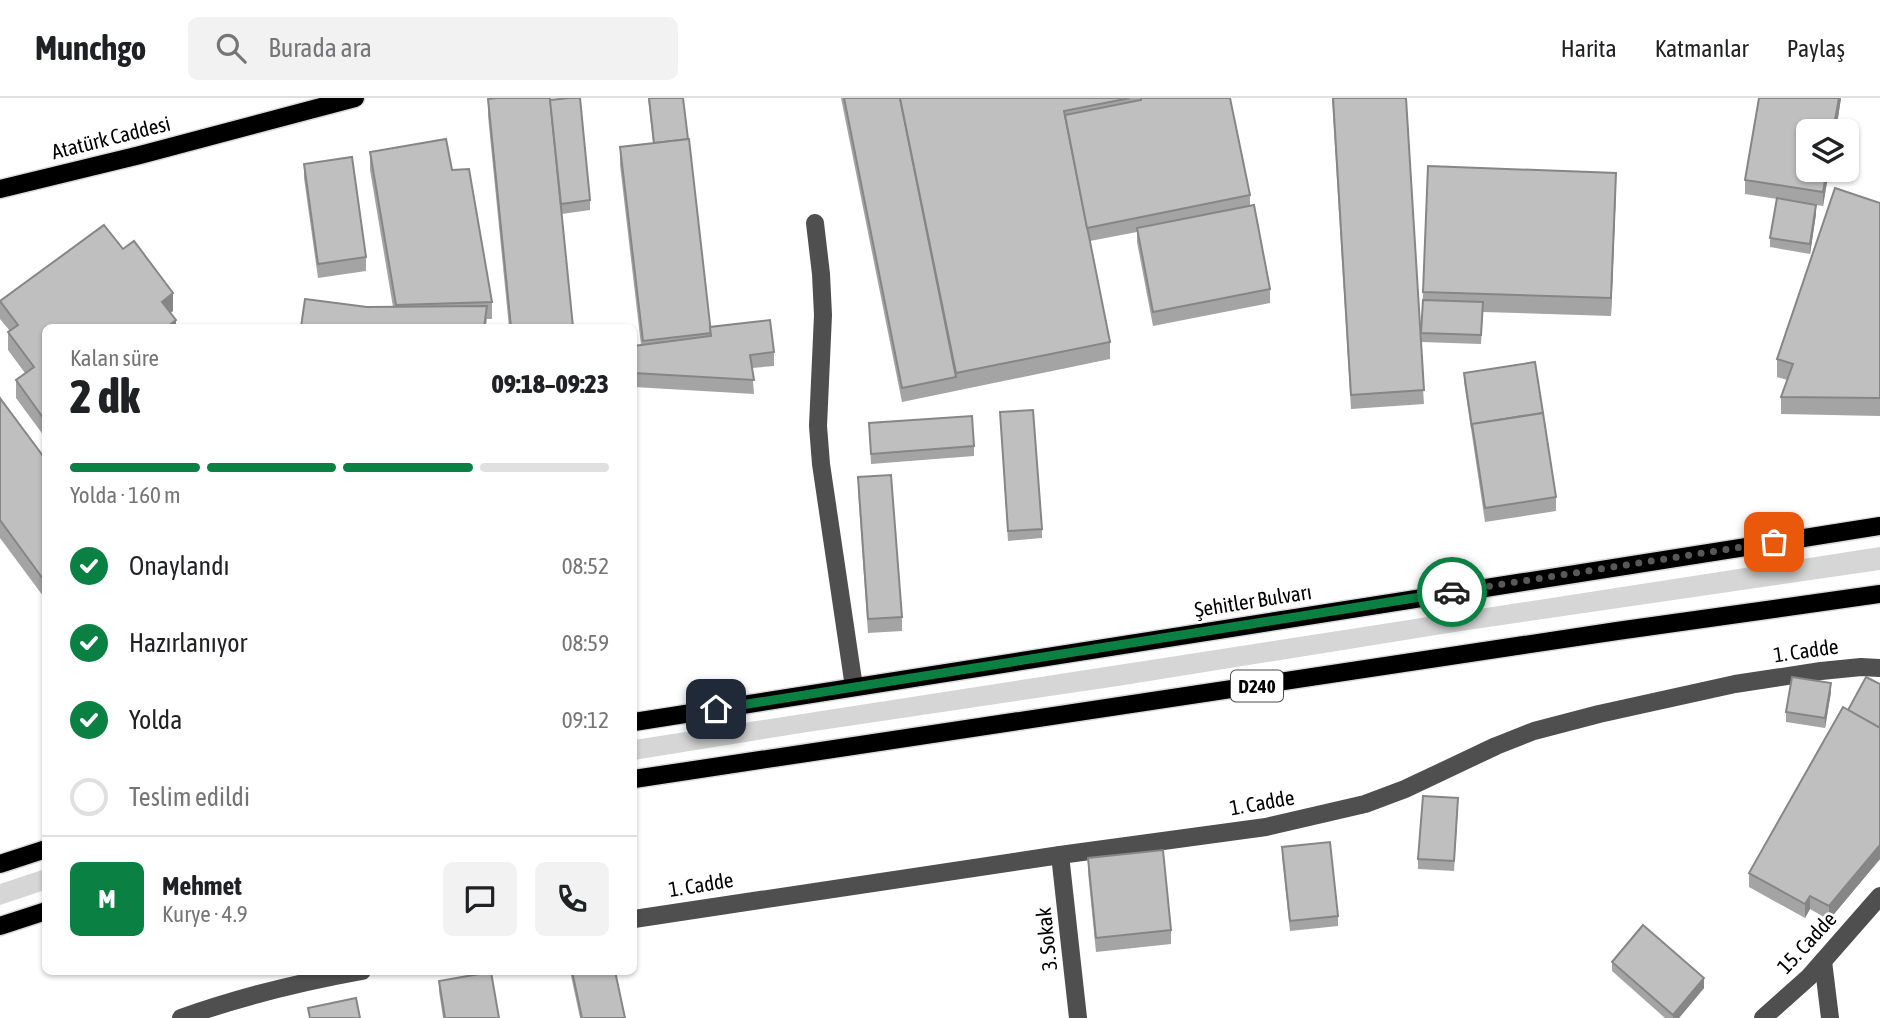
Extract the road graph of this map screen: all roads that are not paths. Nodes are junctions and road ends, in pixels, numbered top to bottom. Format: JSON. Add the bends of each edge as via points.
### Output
{"nodes":[{"id":1,"x":355,"y":98,"type":"edge"},
{"id":2,"x":0,"y":188,"type":"edge"},
{"id":3,"x":815,"y":223,"type":"dead end"},
{"id":4,"x":1880,"y":526,"type":"edge"},
{"id":5,"x":1880,"y":594,"type":"edge"},
{"id":6,"x":1880,"y":668,"type":"edge"},
{"id":7,"x":854,"y":687,"type":"junction"},
{"id":8,"x":637,"y":722,"type":"edge"},
{"id":9,"x":637,"y":779,"type":"edge"},
{"id":10,"x":42,"y":850,"type":"edge"},
{"id":11,"x":1060,"y":855,"type":"junction"},
{"id":12,"x":0,"y":864,"type":"edge"},
{"id":13,"x":1880,"y":895,"type":"edge"},
{"id":14,"x":42,"y":912,"type":"edge"},
{"id":15,"x":637,"y":919,"type":"edge"},
{"id":16,"x":0,"y":926,"type":"edge"},
{"id":17,"x":1823,"y":961,"type":"junction"},
{"id":18,"x":340,"y":975,"type":"edge"},
{"id":19,"x":181,"y":1018,"type":"edge"},
{"id":20,"x":1078,"y":1018,"type":"edge"},
{"id":21,"x":1763,"y":1018,"type":"edge"},
{"id":22,"x":1830,"y":1018,"type":"edge"}],
"edges":[{"from":1,"to":2,"type":"main road","name":"Atatürk Caddesi"},
{"from":3,"to":7,"type":"street","via":[[823,315],[818,426],[821,464]]},
{"from":4,"to":7,"type":"main road","name":"Şehitler Bulvarı"},
{"from":5,"to":9,"type":"main road","number":"D240"},
{"from":6,"to":11,"type":"street","name":"1. Cadde","via":[[1735,684],[1599,713],[1534,731],[1405,789],[1321,816]]},
{"from":7,"to":8,"type":"main road","name":"Şehitler Bulvarı"},
{"from":10,"to":12,"type":"main road"},
{"from":11,"to":15,"type":"street","name":"1. Cadde"},
{"from":11,"to":20,"type":"street","name":"3. Sokak"},
{"from":13,"to":17,"type":"street","name":"15. Cadde"},
{"from":14,"to":16,"type":"main road"},
{"from":17,"to":21,"type":"street","name":"15. Cadde"},
{"from":17,"to":22,"type":"street"},
{"from":18,"to":19,"type":"street"}]}
